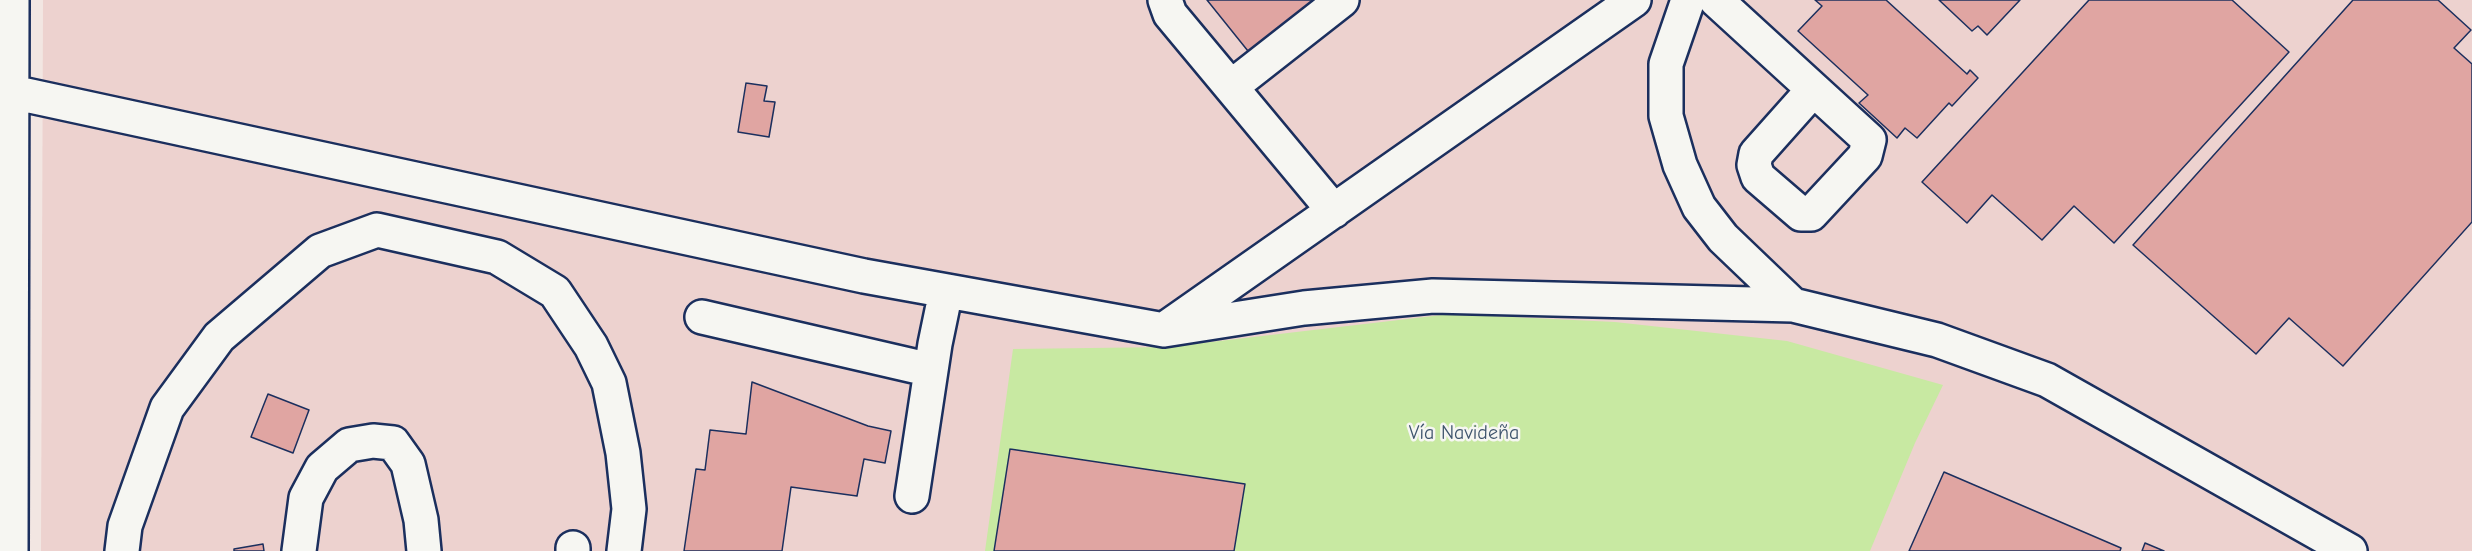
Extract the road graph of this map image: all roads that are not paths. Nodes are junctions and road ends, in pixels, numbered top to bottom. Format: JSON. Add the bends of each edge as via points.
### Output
{"nodes":[{"id":1,"x":12,"y":0,"type":"edge"},
{"id":2,"x":1165,"y":0,"type":"edge"},
{"id":3,"x":1342,"y":0,"type":"edge"},
{"id":4,"x":1634,"y":0,"type":"edge"},
{"id":5,"x":1688,"y":0,"type":"edge"},
{"id":6,"x":1716,"y":0,"type":"edge"},
{"id":7,"x":1231,"y":87,"type":"junction"},
{"id":8,"x":1813,"y":90,"type":"dead end"},
{"id":9,"x":12,"y":92,"type":"junction"},
{"id":10,"x":6,"y":161,"type":"edge"},
{"id":11,"x":1334,"y":211,"type":"junction"},
{"id":12,"x":946,"y":291,"type":"junction"},
{"id":13,"x":1793,"y":305,"type":"junction"},
{"id":14,"x":702,"y":317,"type":"dead end"},
{"id":15,"x":1164,"y":330,"type":"junction"},
{"id":16,"x":6,"y":368,"type":"edge"},
{"id":17,"x":931,"y":370,"type":"junction"},
{"id":18,"x":912,"y":496,"type":"dead end"},
{"id":19,"x":11,"y":551,"type":"edge"},
{"id":20,"x":122,"y":551,"type":"edge"},
{"id":21,"x":299,"y":551,"type":"edge"},
{"id":22,"x":424,"y":551,"type":"edge"},
{"id":23,"x":624,"y":551,"type":"edge"},
{"id":24,"x":2350,"y":551,"type":"edge"}],
"edges":[{"from":1,"to":9,"type":"street"},
{"from":2,"to":7,"type":"street","via":[[1170,14]]},
{"from":3,"to":7,"type":"street"},
{"from":4,"to":11,"type":"street"},
{"from":5,"to":13,"type":"street","via":[[1666,64],[1666,116],[1680,165],[1698,207],[1723,238]]},
{"from":6,"to":8,"type":"street"},
{"from":7,"to":11,"type":"street"},
{"from":9,"to":10,"type":"street"},
{"from":9,"to":12,"type":"street"},
{"from":10,"to":16,"type":"street"},
{"from":11,"to":15,"type":"street"},
{"from":12,"to":15,"type":"street"},
{"from":12,"to":17,"type":"street"},
{"from":13,"to":15,"type":"street","via":[[1434,296],[1304,308]]},
{"from":13,"to":24,"type":"street","via":[[1937,340],[2047,380]]},
{"from":14,"to":17,"type":"street"},
{"from":16,"to":19,"type":"street"},
{"from":17,"to":18,"type":"street"},
{"from":20,"to":23,"type":"street","via":[[125,526],[167,408],[219,337],[320,251],[376,230],[497,257],[555,292],[591,346],[609,383],[629,509]]},
{"from":21,"to":22,"type":"street","via":[[306,498],[322,468],[349,445],[374,441],[393,443],[408,464]]}]}
